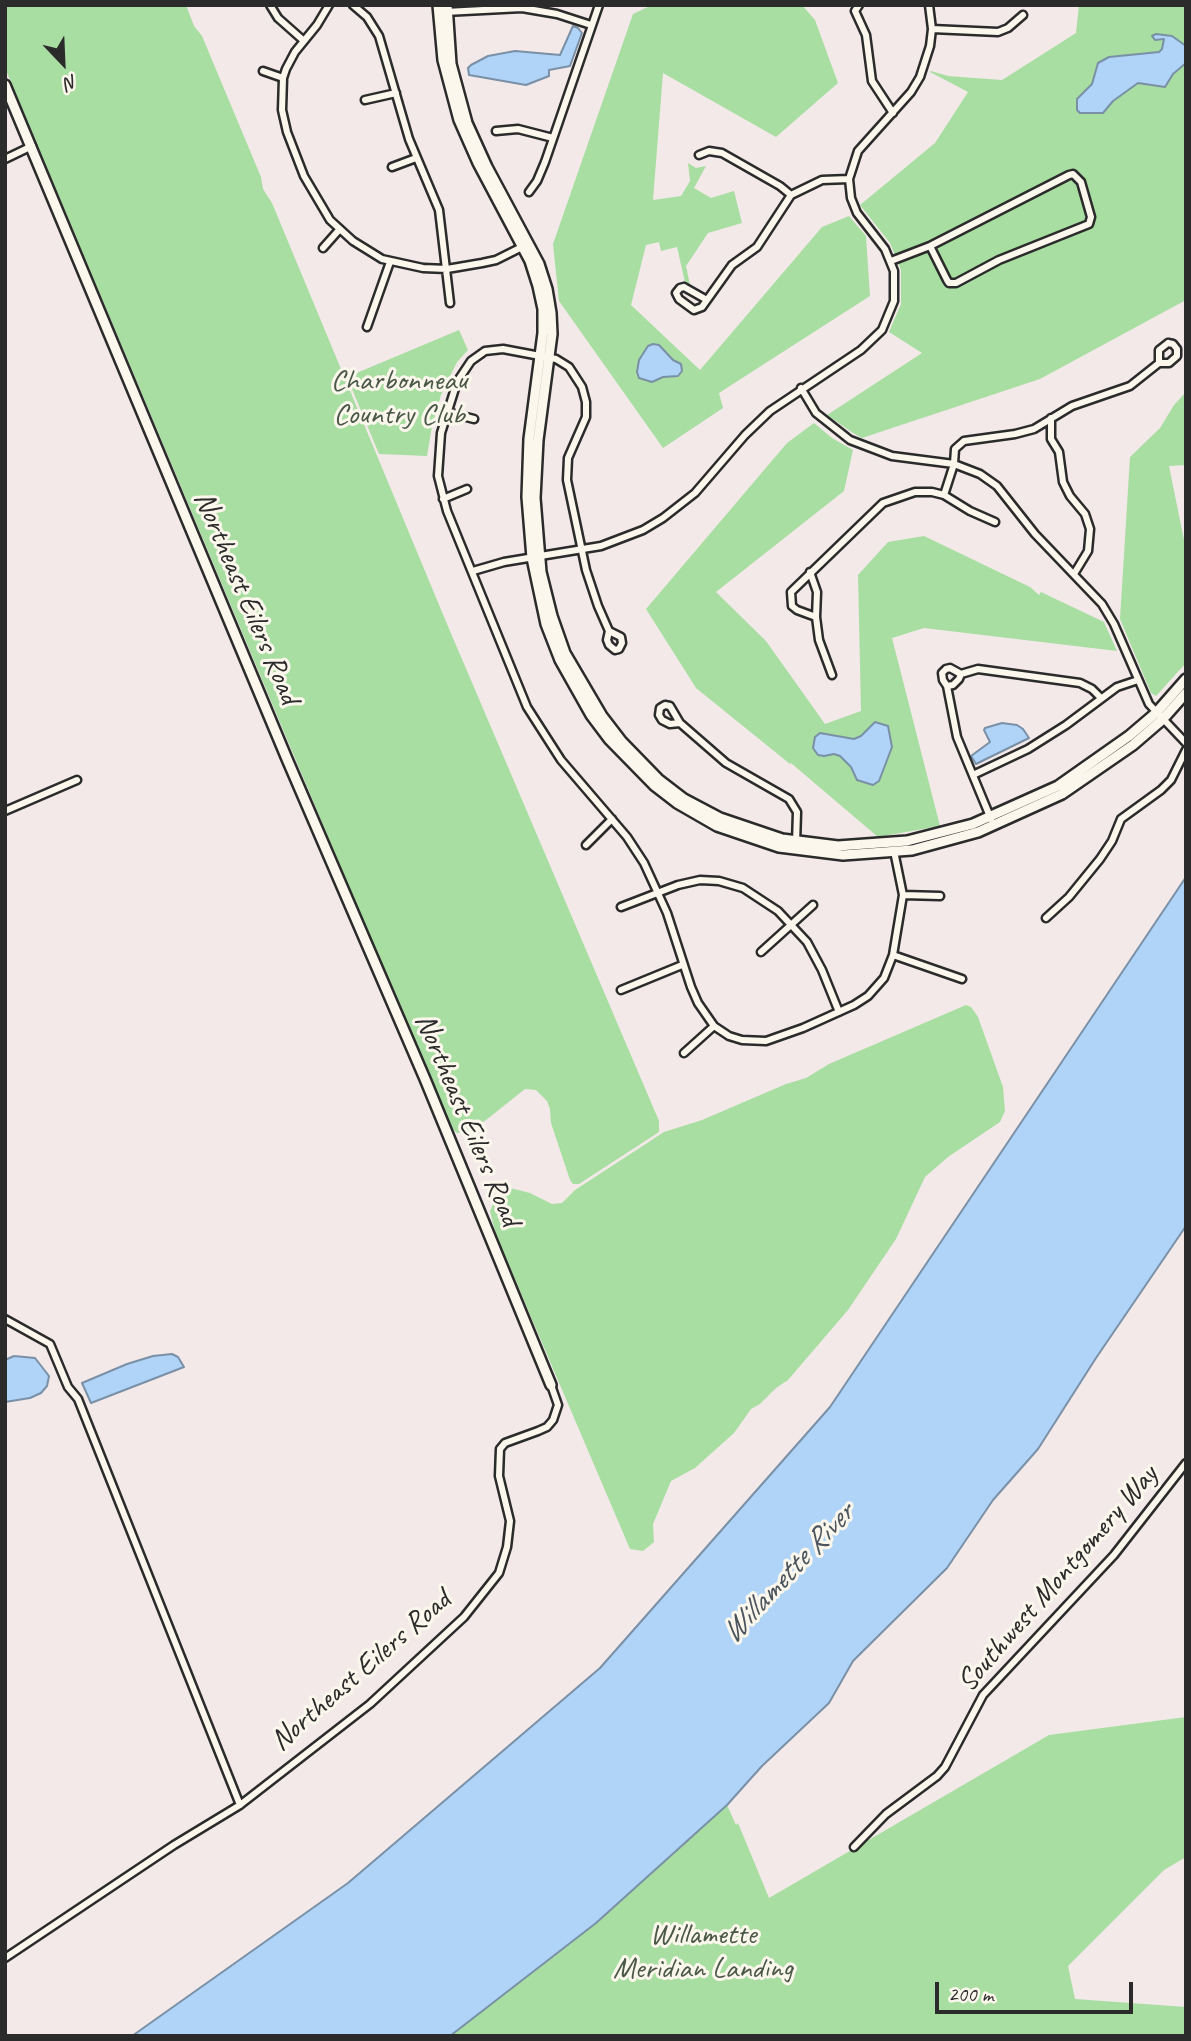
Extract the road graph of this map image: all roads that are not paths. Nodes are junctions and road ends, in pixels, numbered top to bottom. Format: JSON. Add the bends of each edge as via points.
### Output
{"nodes":[{"id":1,"x":270,"y":5,"type":"edge"},
{"id":2,"x":330,"y":5,"type":"edge"},
{"id":3,"x":353,"y":5,"type":"edge"},
{"id":4,"x":599,"y":5,"type":"edge"},
{"id":5,"x":859,"y":5,"type":"edge"},
{"id":6,"x":929,"y":5,"type":"edge"},
{"id":7,"x":442,"y":9,"type":"edge"},
{"id":8,"x":1023,"y":15,"type":"dead end"},
{"id":9,"x":592,"y":25,"type":"junction"},
{"id":10,"x":932,"y":29,"type":"junction"},
{"id":11,"x":304,"y":41,"type":"junction"},
{"id":12,"x":263,"y":71,"type":"dead end"},
{"id":13,"x":283,"y":78,"type":"junction"},
{"id":14,"x":5,"y":85,"type":"edge"},
{"id":15,"x":396,"y":93,"type":"junction"},
{"id":16,"x":365,"y":100,"type":"dead end"},
{"id":17,"x":893,"y":113,"type":"junction"},
{"id":18,"x":496,"y":131,"type":"dead end"},
{"id":19,"x":553,"y":138,"type":"junction"},
{"id":20,"x":32,"y":146,"type":"junction"},
{"id":21,"x":699,"y":155,"type":"dead end"},
{"id":22,"x":416,"y":158,"type":"junction"},
{"id":23,"x":5,"y":159,"type":"edge"},
{"id":24,"x":392,"y":167,"type":"dead end"},
{"id":25,"x":849,"y":179,"type":"junction"},
{"id":26,"x":529,"y":192,"type":"dead end"},
{"id":27,"x":791,"y":195,"type":"junction"},
{"id":28,"x":339,"y":230,"type":"junction"},
{"id":29,"x":526,"y":245,"type":"junction"},
{"id":30,"x":930,"y":246,"type":"junction"},
{"id":31,"x":323,"y":248,"type":"dead end"},
{"id":32,"x":891,"y":261,"type":"junction"},
{"id":33,"x":390,"y":262,"type":"junction"},
{"id":34,"x":447,"y":269,"type":"junction"},
{"id":35,"x":707,"y":300,"type":"junction"},
{"id":36,"x":450,"y":303,"type":"dead end"},
{"id":37,"x":367,"y":327,"type":"dead end"},
{"id":38,"x":545,"y":356,"type":"junction"},
{"id":39,"x":1159,"y":363,"type":"dead end"},
{"id":40,"x":801,"y":388,"type":"junction"},
{"id":41,"x":447,"y":412,"type":"junction"},
{"id":42,"x":1051,"y":418,"type":"junction"},
{"id":43,"x":474,"y":419,"type":"dead end"},
{"id":44,"x":1034,"y":429,"type":"junction"},
{"id":45,"x":1051,"y":439,"type":"junction"},
{"id":46,"x":954,"y":464,"type":"junction"},
{"id":47,"x":467,"y":489,"type":"dead end"},
{"id":48,"x":944,"y":495,"type":"junction"},
{"id":49,"x":443,"y":499,"type":"junction"},
{"id":50,"x":995,"y":522,"type":"dead end"},
{"id":51,"x":582,"y":550,"type":"junction"},
{"id":52,"x":535,"y":558,"type":"junction"},
{"id":53,"x":473,"y":571,"type":"junction"},
{"id":54,"x":810,"y":572,"type":"junction"},
{"id":55,"x":1074,"y":574,"type":"junction"},
{"id":56,"x":816,"y":617,"type":"junction"},
{"id":57,"x":609,"y":631,"type":"dead end"},
{"id":58,"x":961,"y":674,"type":"junction"},
{"id":59,"x":832,"y":676,"type":"dead end"},
{"id":60,"x":1186,"y":679,"type":"edge"},
{"id":61,"x":1138,"y":680,"type":"junction"},
{"id":62,"x":947,"y":686,"type":"junction"},
{"id":63,"x":1186,"y":693,"type":"edge"},
{"id":64,"x":1101,"y":698,"type":"junction"},
{"id":65,"x":1159,"y":716,"type":"junction"},
{"id":66,"x":680,"y":723,"type":"dead end"},
{"id":67,"x":1186,"y":743,"type":"edge"},
{"id":68,"x":1186,"y":750,"type":"edge"},
{"id":69,"x":973,"y":775,"type":"junction"},
{"id":70,"x":77,"y":780,"type":"dead end"},
{"id":71,"x":5,"y":811,"type":"edge"},
{"id":72,"x":612,"y":819,"type":"junction"},
{"id":73,"x":992,"y":821,"type":"junction"},
{"id":74,"x":586,"y":845,"type":"dead end"},
{"id":75,"x":796,"y":846,"type":"junction"},
{"id":76,"x":893,"y":848,"type":"junction"},
{"id":77,"x":658,"y":893,"type":"junction"},
{"id":78,"x":903,"y":895,"type":"junction"},
{"id":79,"x":940,"y":896,"type":"dead end"},
{"id":80,"x":813,"y":905,"type":"dead end"},
{"id":81,"x":621,"y":907,"type":"dead end"},
{"id":82,"x":1046,"y":918,"type":"dead end"},
{"id":83,"x":792,"y":924,"type":"junction"},
{"id":84,"x":761,"y":952,"type":"dead end"},
{"id":85,"x":893,"y":954,"type":"junction"},
{"id":86,"x":682,"y":965,"type":"junction"},
{"id":87,"x":962,"y":979,"type":"dead end"},
{"id":88,"x":621,"y":990,"type":"dead end"},
{"id":89,"x":839,"y":1012,"type":"junction"},
{"id":90,"x":714,"y":1026,"type":"junction"},
{"id":91,"x":684,"y":1053,"type":"dead end"},
{"id":92,"x":5,"y":1320,"type":"edge"},
{"id":93,"x":551,"y":1385,"type":"joint"},
{"id":94,"x":1186,"y":1464,"type":"edge"},
{"id":95,"x":240,"y":1805,"type":"junction"},
{"id":96,"x":854,"y":1847,"type":"dead end"},
{"id":97,"x":5,"y":1958,"type":"edge"}],
"edges":[{"from":1,"to":11,"type":"street"},
{"from":2,"to":11,"type":"street"},
{"from":3,"to":15,"type":"street","via":[[376,29]]},
{"from":4,"to":9,"type":"street"},
{"from":5,"to":17,"type":"street","via":[[855,11],[866,35],[872,80]]},
{"from":6,"to":10,"type":"street"},
{"from":7,"to":9,"type":"street","via":[[540,10]]},
{"from":7,"to":29,"type":"street","via":[[467,123]]},
{"from":8,"to":10,"type":"street","via":[[998,32]]},
{"from":9,"to":19,"type":"street"},
{"from":10,"to":17,"type":"street","via":[[920,77]]},
{"from":11,"to":13,"type":"street"},
{"from":12,"to":13,"type":"street"},
{"from":13,"to":28,"type":"street","via":[[283,118],[292,147],[311,190]]},
{"from":14,"to":20,"type":"street","name":"Northeast Eilers Road"},
{"from":15,"to":16,"type":"street"},
{"from":15,"to":22,"type":"street"},
{"from":17,"to":25,"type":"street","via":[[858,151]]},
{"from":18,"to":19,"type":"street","via":[[518,129]]},
{"from":19,"to":26,"type":"street"},
{"from":20,"to":23,"type":"street"},
{"from":20,"to":93,"type":"street","name":"Northeast Eilers Road"},
{"from":21,"to":27,"type":"street","via":[[722,153]]},
{"from":22,"to":24,"type":"street"},
{"from":22,"to":34,"type":"street","via":[[439,210]]},
{"from":25,"to":27,"type":"street","via":[[822,180]]},
{"from":25,"to":32,"type":"street","via":[[857,213]]},
{"from":27,"to":35,"type":"street","via":[[757,247],[732,265]]},
{"from":28,"to":31,"type":"street"},
{"from":28,"to":33,"type":"street"},
{"from":29,"to":34,"type":"street","via":[[496,260]]},
{"from":29,"to":38,"type":"street","via":[[542,273],[549,301],[552,334]]},
{"from":30,"to":30,"type":"street","via":[[1062,178],[1073,174],[1081,182],[1089,223],[956,283],[949,283]]},
{"from":30,"to":32,"type":"street"},
{"from":32,"to":40,"type":"street","via":[[895,294],[881,330],[861,350]]},
{"from":33,"to":34,"type":"street"},
{"from":33,"to":37,"type":"street"},
{"from":34,"to":36,"type":"street"},
{"from":35,"to":35,"type":"street","via":[[690,288],[676,293],[694,310]]},
{"from":38,"to":41,"type":"street","via":[[497,349],[480,354],[457,382]]},
{"from":38,"to":51,"type":"street","via":[[569,367],[586,402],[567,473]]},
{"from":38,"to":52,"type":"street"},
{"from":39,"to":42,"type":"street","via":[[1130,386]]},
{"from":40,"to":46,"type":"street","via":[[816,413],[850,440],[892,456]]},
{"from":40,"to":51,"type":"street","via":[[758,422],[695,493],[672,512],[622,539]]},
{"from":41,"to":43,"type":"street"},
{"from":41,"to":49,"type":"street","via":[[438,461]]},
{"from":42,"to":44,"type":"street"},
{"from":42,"to":45,"type":"street"},
{"from":44,"to":45,"type":"street"},
{"from":44,"to":46,"type":"street","via":[[964,441],[955,449]]},
{"from":45,"to":55,"type":"street","via":[[1059,452],[1066,489],[1090,529],[1088,551]]},
{"from":46,"to":48,"type":"street"},
{"from":46,"to":55,"type":"street","via":[[997,486]]},
{"from":47,"to":49,"type":"street"},
{"from":48,"to":50,"type":"street"},
{"from":48,"to":54,"type":"street","via":[[915,492],[883,503]]},
{"from":49,"to":53,"type":"street"},
{"from":51,"to":52,"type":"street"},
{"from":51,"to":57,"type":"street","via":[[592,592]]},
{"from":52,"to":53,"type":"street"},
{"from":52,"to":75,"type":"street","via":[[562,646],[622,742],[657,779],[684,799]]},
{"from":53,"to":72,"type":"street","via":[[535,721],[561,760]]},
{"from":54,"to":56,"type":"street","via":[[817,592]]},
{"from":54,"to":56,"type":"street","via":[[790,598],[797,610]]},
{"from":55,"to":61,"type":"street","via":[[1106,610]]},
{"from":56,"to":59,"type":"street"},
{"from":58,"to":62,"type":"street"},
{"from":58,"to":62,"type":"street","via":[[946,669],[942,673]]},
{"from":58,"to":64,"type":"street","via":[[978,669],[1074,682],[1087,685]]},
{"from":60,"to":65,"type":"street"},
{"from":61,"to":64,"type":"street"},
{"from":61,"to":65,"type":"street"},
{"from":62,"to":69,"type":"street","via":[[954,726]]},
{"from":63,"to":65,"type":"street"},
{"from":64,"to":69,"type":"street","via":[[1043,741]]},
{"from":65,"to":67,"type":"street"},
{"from":65,"to":73,"type":"street","via":[[1072,777]]},
{"from":66,"to":75,"type":"street","via":[[737,771],[789,799],[797,812]]},
{"from":68,"to":82,"type":"street","via":[[1171,780],[1121,819],[1100,859]]},
{"from":69,"to":73,"type":"street"},
{"from":70,"to":71,"type":"street"},
{"from":72,"to":74,"type":"street"},
{"from":72,"to":77,"type":"street","via":[[636,849]]},
{"from":73,"to":76,"type":"street"},
{"from":75,"to":76,"type":"street"},
{"from":76,"to":78,"type":"street"},
{"from":77,"to":81,"type":"street"},
{"from":77,"to":83,"type":"street","via":[[689,882],[719,881],[755,895]]},
{"from":77,"to":86,"type":"street"},
{"from":78,"to":79,"type":"street"},
{"from":78,"to":85,"type":"street"},
{"from":80,"to":83,"type":"street"},
{"from":83,"to":84,"type":"street"},
{"from":83,"to":89,"type":"street","via":[[819,963]]},
{"from":85,"to":87,"type":"street"},
{"from":85,"to":89,"type":"street","via":[[890,967],[868,996]]},
{"from":86,"to":88,"type":"street"},
{"from":86,"to":90,"type":"street"},
{"from":89,"to":90,"type":"street","via":[[766,1041],[736,1039]]},
{"from":90,"to":91,"type":"street"},
{"from":92,"to":95,"type":"street","via":[[50,1344],[81,1406]]},
{"from":93,"to":95,"type":"street","name":"Northeast Eilers Road","via":[[558,1405],[548,1427],[500,1449],[499,1476],[510,1534],[491,1585],[443,1638],[370,1704]]},
{"from":94,"to":96,"type":"street","name":"Southwest Montgomery Way","via":[[1114,1555],[983,1695],[945,1767],[886,1814]]},
{"from":95,"to":97,"type":"street","name":"Northeast Eilers Road"}]}
